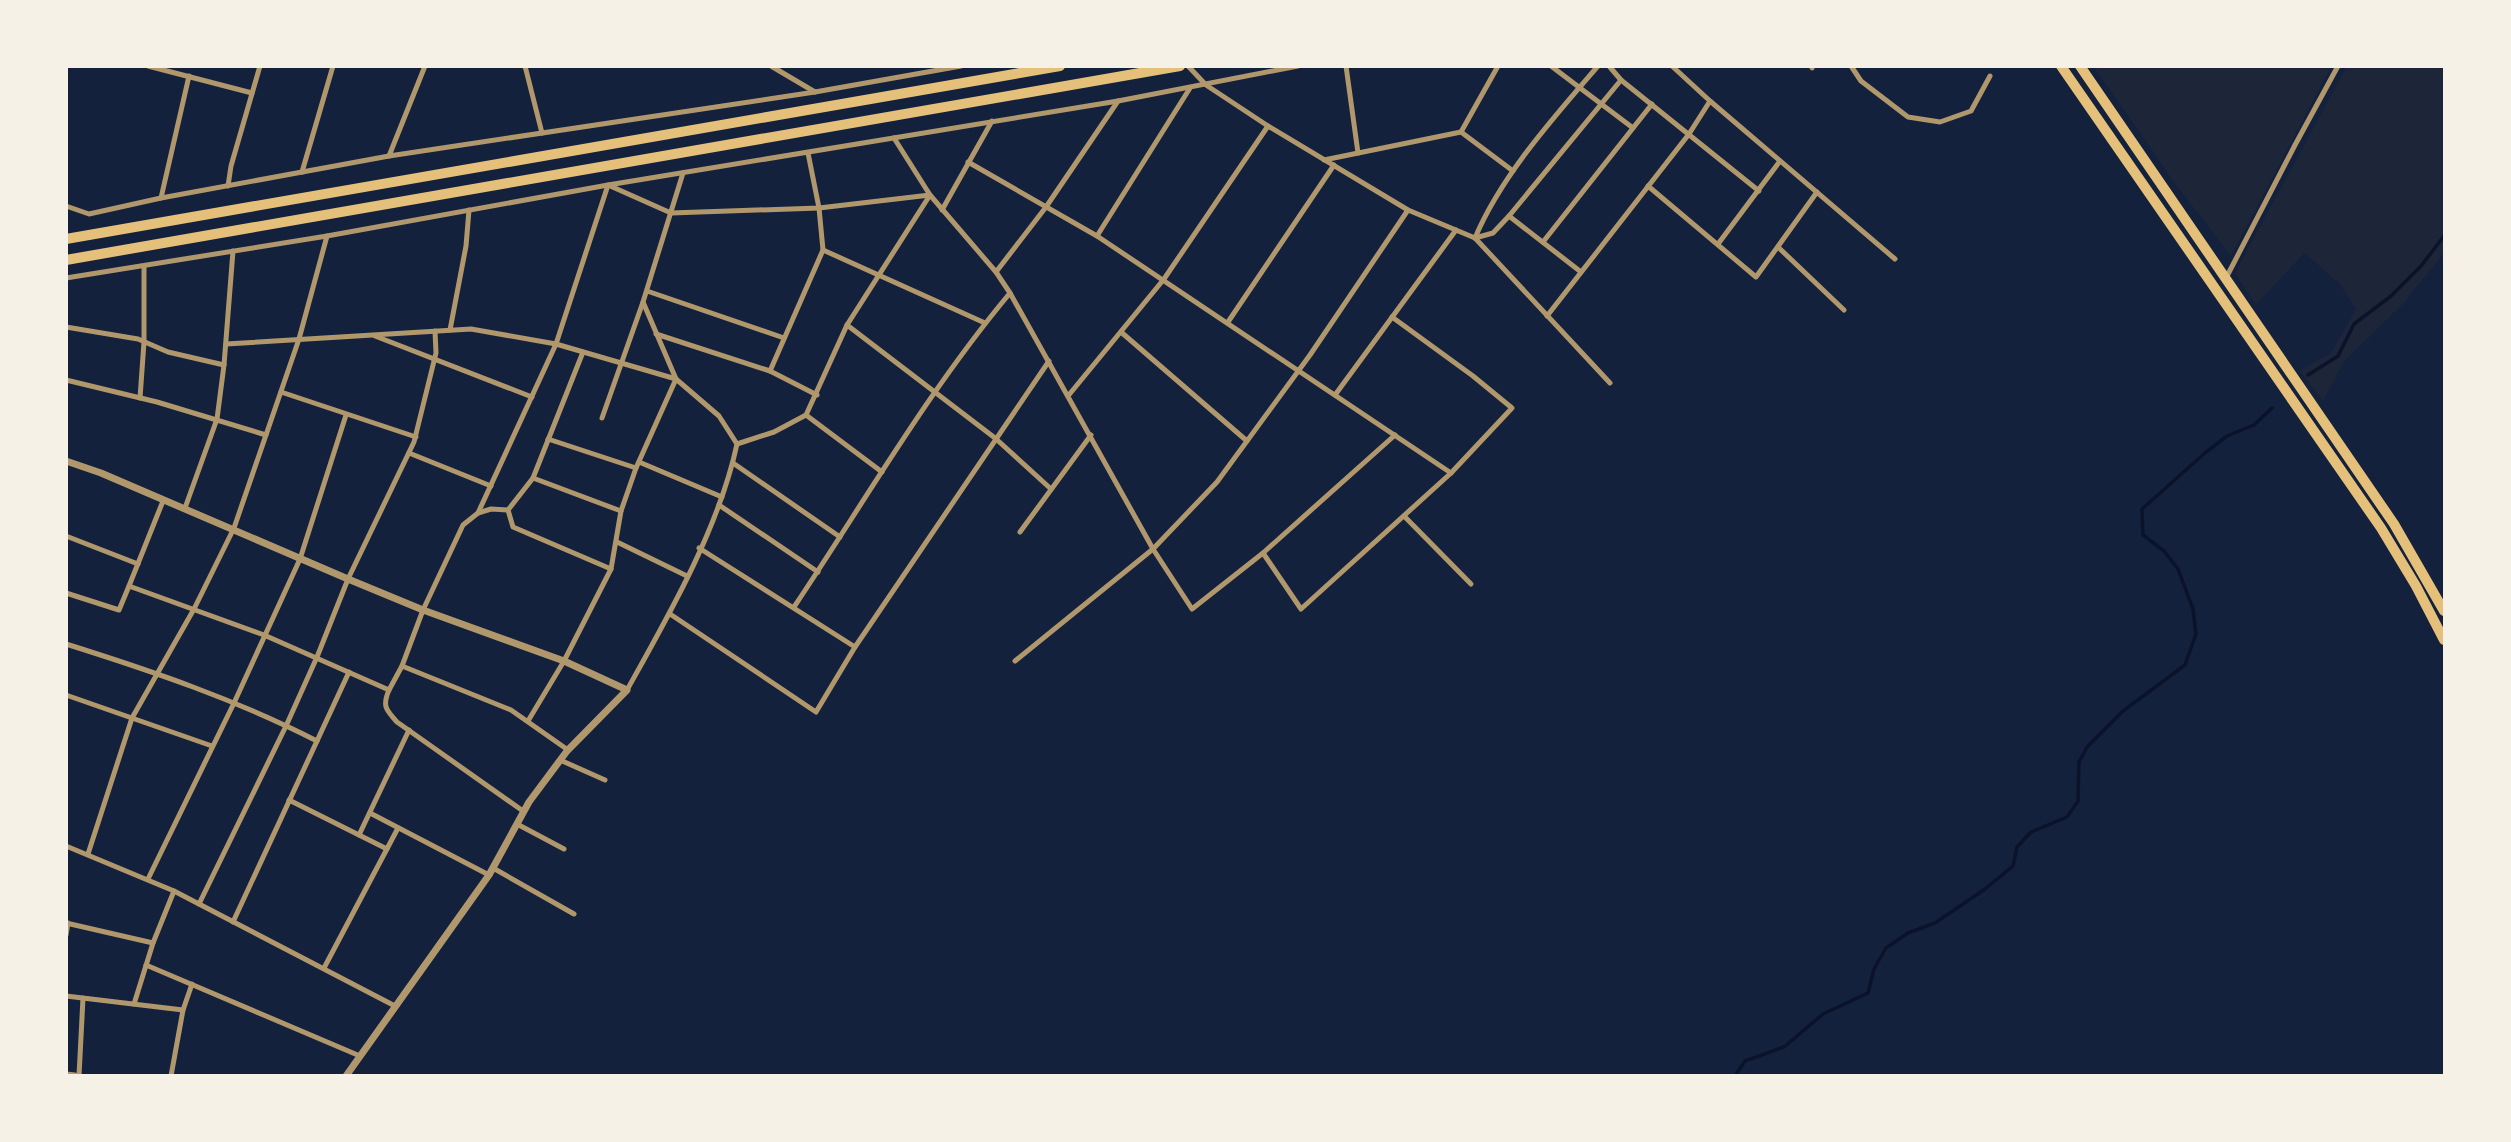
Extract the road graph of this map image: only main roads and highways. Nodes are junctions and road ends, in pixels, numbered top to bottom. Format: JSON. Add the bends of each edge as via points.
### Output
{"nodes":[{"id":1,"x":1060,"y":66,"type":"edge"},
{"id":2,"x":1181,"y":66,"type":"edge"},
{"id":3,"x":2061,"y":66,"type":"edge"},
{"id":4,"x":2080,"y":66,"type":"edge"},
{"id":5,"x":66,"y":239,"type":"edge"},
{"id":6,"x":66,"y":260,"type":"edge"},
{"id":7,"x":2445,"y":611,"type":"edge"},
{"id":8,"x":2445,"y":640,"type":"edge"}],
"edges":[{"from":1,"to":5,"type":"highway"},
{"from":2,"to":6,"type":"highway"},
{"from":3,"to":8,"type":"highway","via":[[2381,528]]},
{"from":4,"to":7,"type":"highway","via":[[2394,524]]}]}
